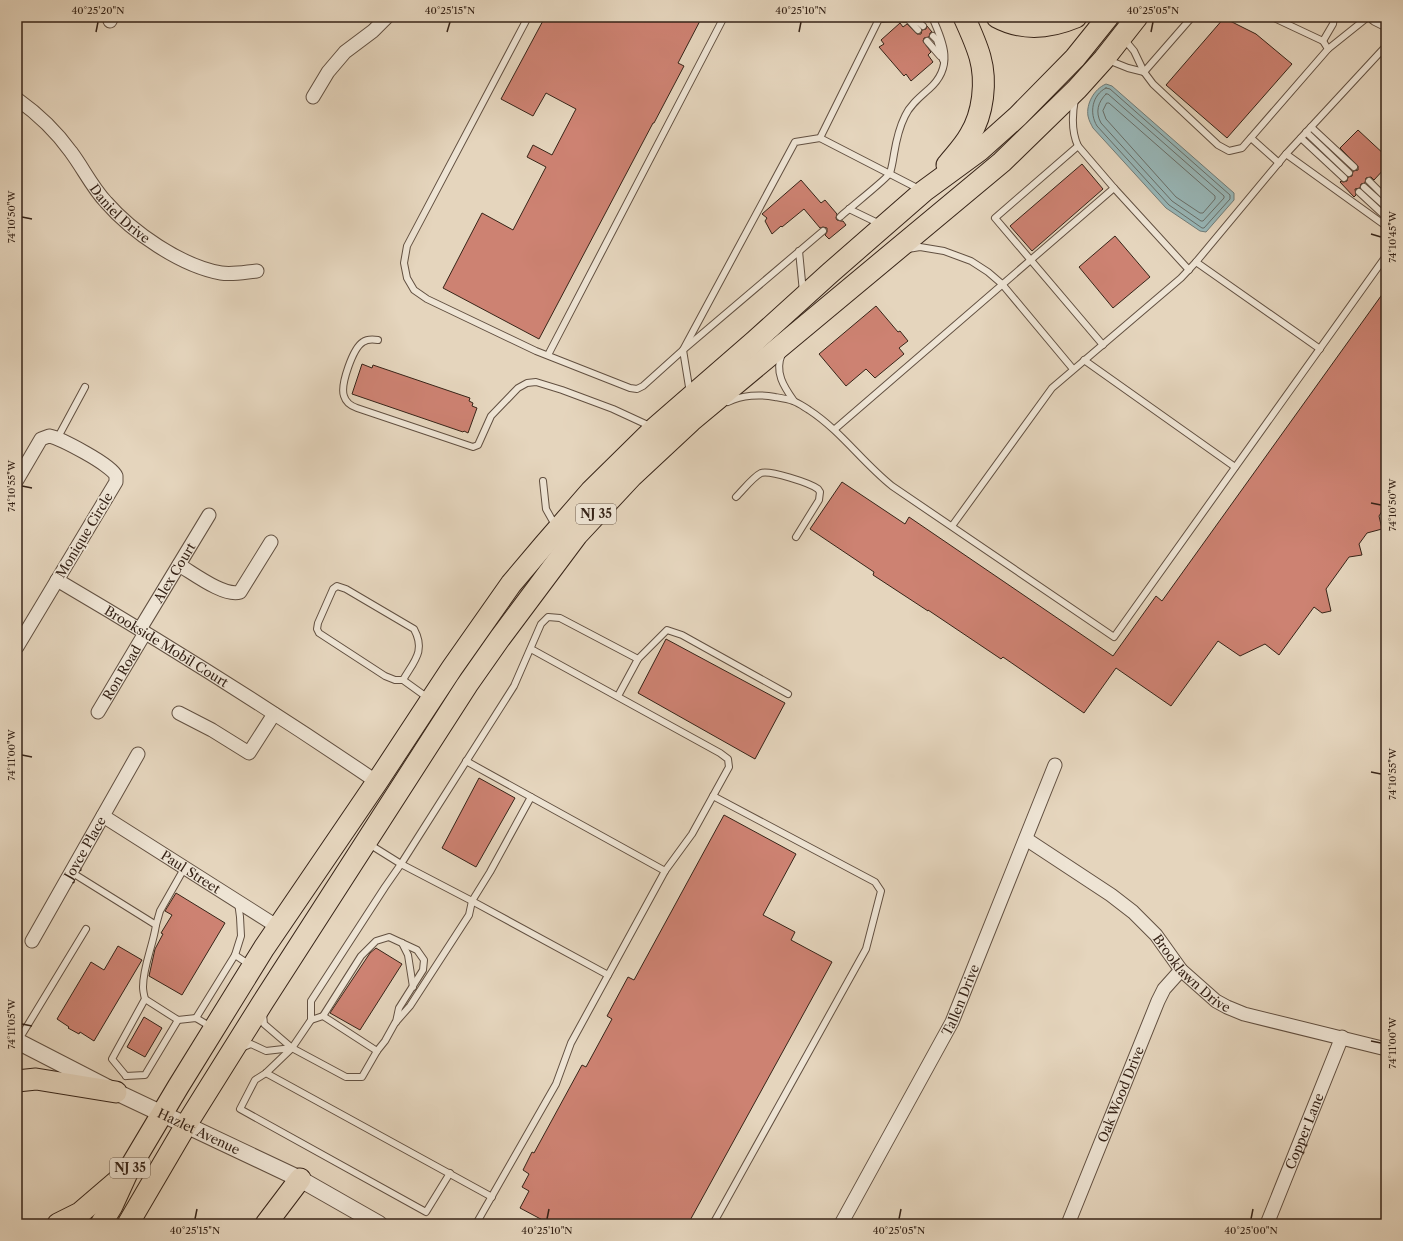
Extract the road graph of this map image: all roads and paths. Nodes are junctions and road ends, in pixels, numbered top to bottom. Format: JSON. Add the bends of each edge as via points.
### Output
{"nodes":[{"id":1,"x":387,"y":17,"type":"edge"},
{"id":2,"x":528,"y":17,"type":"edge"},
{"id":3,"x":724,"y":17,"type":"edge"},
{"id":4,"x":932,"y":17,"type":"edge"},
{"id":5,"x":964,"y":17,"type":"edge"},
{"id":6,"x":997,"y":17,"type":"edge"},
{"id":7,"x":1076,"y":17,"type":"edge"},
{"id":8,"x":1108,"y":17,"type":"edge"},
{"id":9,"x":1137,"y":17,"type":"edge"},
{"id":10,"x":1192,"y":17,"type":"edge"},
{"id":11,"x":1272,"y":17,"type":"edge"},
{"id":12,"x":1334,"y":17,"type":"edge"},
{"id":13,"x":1368,"y":17,"type":"edge"},
{"id":14,"x":1376,"y":17,"type":"edge"},
{"id":15,"x":880,"y":18,"type":"edge"},
{"id":16,"x":908,"y":20,"type":"junction"},
{"id":17,"x":1386,"y":22,"type":"edge"},
{"id":18,"x":923,"y":26,"type":"dead end"},
{"id":19,"x":918,"y":30,"type":"dead end"},
{"id":20,"x":933,"y":36,"type":"dead end"},
{"id":21,"x":1122,"y":37,"type":"junction"},
{"id":22,"x":927,"y":41,"type":"dead end"},
{"id":23,"x":1323,"y":41,"type":"junction"},
{"id":24,"x":1386,"y":46,"type":"edge"},
{"id":25,"x":1328,"y":49,"type":"junction"},
{"id":26,"x":1104,"y":59,"type":"junction"},
{"id":27,"x":943,"y":61,"type":"junction"},
{"id":28,"x":1144,"y":72,"type":"junction"},
{"id":29,"x":1077,"y":89,"type":"junction"},
{"id":30,"x":313,"y":97,"type":"dead end"},
{"id":31,"x":17,"y":99,"type":"edge"},
{"id":32,"x":1311,"y":127,"type":"junction"},
{"id":33,"x":1306,"y":132,"type":"junction"},
{"id":34,"x":820,"y":138,"type":"junction"},
{"id":35,"x":1251,"y":138,"type":"junction"},
{"id":36,"x":1301,"y":138,"type":"junction"},
{"id":37,"x":1078,"y":146,"type":"junction"},
{"id":38,"x":1286,"y":154,"type":"junction"},
{"id":39,"x":1279,"y":163,"type":"junction"},
{"id":40,"x":1354,"y":167,"type":"dead end"},
{"id":41,"x":1349,"y":173,"type":"dead end"},
{"id":42,"x":890,"y":174,"type":"junction"},
{"id":43,"x":1344,"y":178,"type":"dead end"},
{"id":44,"x":1369,"y":181,"type":"dead end"},
{"id":45,"x":1364,"y":186,"type":"dead end"},
{"id":46,"x":1114,"y":188,"type":"junction"},
{"id":47,"x":926,"y":190,"type":"junction"},
{"id":48,"x":1359,"y":192,"type":"dead end"},
{"id":49,"x":1386,"y":198,"type":"edge"},
{"id":50,"x":1386,"y":207,"type":"edge"},
{"id":51,"x":849,"y":209,"type":"junction"},
{"id":52,"x":840,"y":217,"type":"dead end"},
{"id":53,"x":1386,"y":217,"type":"edge"},
{"id":54,"x":884,"y":226,"type":"junction"},
{"id":55,"x":1386,"y":226,"type":"edge"},
{"id":56,"x":823,"y":231,"type":"dead end"},
{"id":57,"x":799,"y":251,"type":"junction"},
{"id":58,"x":1386,"y":256,"type":"edge"},
{"id":59,"x":885,"y":259,"type":"junction"},
{"id":60,"x":1031,"y":260,"type":"junction"},
{"id":61,"x":1196,"y":262,"type":"junction"},
{"id":62,"x":1189,"y":270,"type":"junction"},
{"id":63,"x":257,"y":271,"type":"dead end"},
{"id":64,"x":1002,"y":284,"type":"junction"},
{"id":65,"x":803,"y":297,"type":"junction"},
{"id":66,"x":792,"y":337,"type":"junction"},
{"id":67,"x":378,"y":340,"type":"dead end"},
{"id":68,"x":1103,"y":345,"type":"junction"},
{"id":69,"x":1320,"y":349,"type":"junction"},
{"id":70,"x":683,"y":350,"type":"junction"},
{"id":71,"x":548,"y":355,"type":"junction"},
{"id":72,"x":1084,"y":360,"type":"junction"},
{"id":73,"x":1073,"y":369,"type":"junction"},
{"id":74,"x":86,"y":387,"type":"dead end"},
{"id":75,"x":794,"y":401,"type":"junction"},
{"id":76,"x":695,"y":406,"type":"junction"},
{"id":77,"x":655,"y":428,"type":"junction"},
{"id":78,"x":835,"y":429,"type":"junction"},
{"id":79,"x":57,"y":439,"type":"junction"},
{"id":80,"x":1235,"y":467,"type":"junction"},
{"id":81,"x":17,"y":480,"type":"edge"},
{"id":82,"x":543,"y":481,"type":"dead end"},
{"id":83,"x":736,"y":497,"type":"dead end"},
{"id":84,"x":209,"y":516,"type":"dead end"},
{"id":85,"x":952,"y":526,"type":"junction"},
{"id":86,"x":557,"y":529,"type":"junction"},
{"id":87,"x":796,"y":537,"type":"dead end"},
{"id":88,"x":271,"y":542,"type":"dead end"},
{"id":89,"x":179,"y":565,"type":"junction"},
{"id":90,"x":57,"y":580,"type":"junction"},
{"id":91,"x":143,"y":631,"type":"junction"},
{"id":92,"x":17,"y":648,"type":"edge"},
{"id":93,"x":530,"y":649,"type":"junction"},
{"id":94,"x":638,"y":659,"type":"junction"},
{"id":95,"x":402,"y":680,"type":"junction"},
{"id":96,"x":788,"y":694,"type":"dead end"},
{"id":97,"x":618,"y":696,"type":"junction"},
{"id":98,"x":431,"y":700,"type":"junction"},
{"id":99,"x":98,"y":712,"type":"dead end"},
{"id":100,"x":179,"y":713,"type":"dead end"},
{"id":101,"x":274,"y":714,"type":"junction"},
{"id":102,"x":138,"y":754,"type":"dead end"},
{"id":103,"x":466,"y":761,"type":"junction"},
{"id":104,"x":1055,"y":765,"type":"dead end"},
{"id":105,"x":377,"y":782,"type":"junction"},
{"id":106,"x":713,"y":796,"type":"junction"},
{"id":107,"x":531,"y":797,"type":"junction"},
{"id":108,"x":103,"y":816,"type":"junction"},
{"id":109,"x":1026,"y":839,"type":"junction"},
{"id":110,"x":366,"y":842,"type":"junction"},
{"id":111,"x":401,"y":864,"type":"junction"},
{"id":112,"x":184,"y":868,"type":"junction"},
{"id":113,"x":665,"y":871,"type":"junction"},
{"id":114,"x":71,"y":872,"type":"junction"},
{"id":115,"x":237,"y":901,"type":"junction"},
{"id":116,"x":472,"y":901,"type":"junction"},
{"id":117,"x":156,"y":925,"type":"junction"},
{"id":118,"x":278,"y":927,"type":"junction"},
{"id":119,"x":86,"y":929,"type":"dead end"},
{"id":120,"x":32,"y":941,"type":"dead end"},
{"id":121,"x":402,"y":944,"type":"junction"},
{"id":122,"x":235,"y":954,"type":"junction"},
{"id":123,"x":253,"y":967,"type":"junction"},
{"id":124,"x":1181,"y":970,"type":"junction"},
{"id":125,"x":608,"y":975,"type":"junction"},
{"id":126,"x":413,"y":987,"type":"junction"},
{"id":127,"x":145,"y":999,"type":"junction"},
{"id":128,"x":262,"y":1002,"type":"junction"},
{"id":129,"x":323,"y":1016,"type":"junction"},
{"id":130,"x":196,"y":1018,"type":"junction"},
{"id":131,"x":178,"y":1020,"type":"junction"},
{"id":132,"x":310,"y":1020,"type":"junction"},
{"id":133,"x":395,"y":1023,"type":"junction"},
{"id":134,"x":214,"y":1029,"type":"junction"},
{"id":135,"x":1342,"y":1037,"type":"junction"},
{"id":136,"x":17,"y":1041,"type":"edge"},
{"id":137,"x":292,"y":1048,"type":"junction"},
{"id":138,"x":1386,"y":1049,"type":"edge"},
{"id":139,"x":232,"y":1051,"type":"junction"},
{"id":140,"x":377,"y":1051,"type":"junction"},
{"id":141,"x":266,"y":1073,"type":"junction"},
{"id":142,"x":17,"y":1081,"type":"edge"},
{"id":143,"x":121,"y":1084,"type":"junction"},
{"id":144,"x":162,"y":1113,"type":"junction"},
{"id":145,"x":186,"y":1125,"type":"junction"},
{"id":146,"x":128,"y":1171,"type":"junction"},
{"id":147,"x":450,"y":1174,"type":"junction"},
{"id":148,"x":300,"y":1179,"type":"junction"},
{"id":149,"x":492,"y":1197,"type":"junction"},
{"id":150,"x":58,"y":1224,"type":"edge"},
{"id":151,"x":101,"y":1224,"type":"edge"},
{"id":152,"x":128,"y":1224,"type":"edge"},
{"id":153,"x":266,"y":1224,"type":"edge"},
{"id":154,"x":379,"y":1224,"type":"edge"},
{"id":155,"x":476,"y":1224,"type":"edge"},
{"id":156,"x":713,"y":1224,"type":"edge"},
{"id":157,"x":841,"y":1224,"type":"edge"},
{"id":158,"x":1068,"y":1224,"type":"edge"},
{"id":159,"x":1267,"y":1224,"type":"edge"}],
"edges":[{"from":1,"to":30,"type":"street","via":[[345,52],[328,72]]},
{"from":2,"to":71,"type":"lane","via":[[407,246],[404,263],[407,278],[414,290],[427,299]]},
{"from":3,"to":71,"type":"lane"},
{"from":4,"to":27,"type":"lane","via":[[945,53]]},
{"from":5,"to":47,"type":"highway","via":[[981,59],[984,82],[981,106],[976,122],[963,146]]},
{"from":6,"to":7,"type":"highway","via":[[1027,27],[1046,26]]},
{"from":8,"to":47,"type":"highway","number":"NJ 35","via":[[1075,58],[1018,116],[980,150]]},
{"from":9,"to":21,"type":"highway","number":"NJ 35"},
{"from":10,"to":28,"type":"lane"},
{"from":11,"to":23,"type":"lane"},
{"from":12,"to":23,"type":"lane","via":[[1333,24]]},
{"from":13,"to":25,"type":"lane"},
{"from":14,"to":17,"type":"street"},
{"from":15,"to":16,"type":"lane"},
{"from":15,"to":34,"type":"lane"},
{"from":16,"to":18,"type":"lane","via":[[920,22]]},
{"from":16,"to":19,"type":"lane"},
{"from":20,"to":27,"type":"lane","via":[[937,40]]},
{"from":21,"to":26,"type":"highway","number":"NJ 35"},
{"from":21,"to":28,"type":"lane","via":[[1134,51]]},
{"from":22,"to":27,"type":"lane"},
{"from":23,"to":25,"type":"lane"},
{"from":24,"to":32,"type":"lane"},
{"from":25,"to":35,"type":"lane"},
{"from":26,"to":28,"type":"lane"},
{"from":26,"to":29,"type":"highway","number":"NJ 35"},
{"from":27,"to":42,"type":"lane","via":[[943,70],[936,83],[914,103],[905,116]]},
{"from":28,"to":35,"type":"lane","via":[[1153,84],[1218,145],[1229,151],[1235,150],[1242,148]]},
{"from":29,"to":37,"type":"lane","via":[[1072,124]]},
{"from":29,"to":59,"type":"highway","number":"NJ 35","via":[[1002,162]]},
{"from":31,"to":63,"type":"street","name":"Daniel Drive","via":[[53,130],[105,202],[124,222],[143,236],[199,267],[222,273]]},
{"from":32,"to":33,"type":"lane"},
{"from":32,"to":40,"type":"lane"},
{"from":33,"to":36,"type":"lane"},
{"from":33,"to":41,"type":"lane"},
{"from":34,"to":42,"type":"lane"},
{"from":34,"to":70,"type":"lane","via":[[794,142]]},
{"from":35,"to":39,"type":"lane"},
{"from":36,"to":38,"type":"lane"},
{"from":36,"to":43,"type":"lane"},
{"from":37,"to":46,"type":"lane"},
{"from":37,"to":60,"type":"lane","via":[[995,218]]},
{"from":38,"to":39,"type":"lane"},
{"from":38,"to":55,"type":"lane"},
{"from":39,"to":61,"type":"lane"},
{"from":42,"to":47,"type":"lane"},
{"from":42,"to":51,"type":"lane"},
{"from":44,"to":49,"type":"lane"},
{"from":45,"to":50,"type":"lane"},
{"from":46,"to":60,"type":"lane"},
{"from":46,"to":62,"type":"lane"},
{"from":47,"to":54,"type":"highway","number":"NJ 35"},
{"from":48,"to":53,"type":"lane"},
{"from":51,"to":52,"type":"lane"},
{"from":51,"to":54,"type":"lane"},
{"from":54,"to":65,"type":"highway","number":"NJ 35"},
{"from":56,"to":57,"type":"lane"},
{"from":57,"to":65,"type":"lane"},
{"from":57,"to":70,"type":"lane"},
{"from":58,"to":69,"type":"lane"},
{"from":59,"to":64,"type":"lane","via":[[911,248],[931,248],[971,261]]},
{"from":59,"to":66,"type":"highway","number":"NJ 35"},
{"from":60,"to":64,"type":"lane"},
{"from":60,"to":68,"type":"lane"},
{"from":61,"to":62,"type":"lane"},
{"from":61,"to":69,"type":"lane"},
{"from":62,"to":68,"type":"lane"},
{"from":64,"to":73,"type":"lane"},
{"from":64,"to":78,"type":"lane"},
{"from":65,"to":76,"type":"highway","number":"NJ 35"},
{"from":66,"to":75,"type":"lane","via":[[781,356],[779,370],[784,386]]},
{"from":66,"to":76,"type":"highway","number":"NJ 35"},
{"from":67,"to":77,"type":"lane","via":[[366,340],[354,352],[343,384],[343,393],[348,404],[473,447],[478,445],[494,411],[518,388],[532,382],[613,409]]},
{"from":68,"to":72,"type":"lane"},
{"from":69,"to":80,"type":"lane"},
{"from":70,"to":71,"type":"lane","via":[[637,389]]},
{"from":70,"to":76,"type":"lane"},
{"from":72,"to":73,"type":"lane"},
{"from":72,"to":80,"type":"lane"},
{"from":73,"to":85,"type":"lane","via":[[1050,391]]},
{"from":74,"to":79,"type":"lane"},
{"from":75,"to":76,"type":"lane","via":[[766,395]]},
{"from":75,"to":78,"type":"lane"},
{"from":76,"to":77,"type":"highway","number":"NJ 35"},
{"from":76,"to":110,"type":"highway","number":"NJ 35","via":[[664,445],[577,535],[467,685]]},
{"from":77,"to":86,"type":"highway","number":"NJ 35"},
{"from":78,"to":85,"type":"lane","via":[[882,478]]},
{"from":79,"to":81,"type":"street","via":[[49,436],[41,439]]},
{"from":79,"to":90,"type":"street","name":"Monique Circle","via":[[100,462],[116,476],[116,482]]},
{"from":80,"to":85,"type":"lane","via":[[1114,636]]},
{"from":82,"to":86,"type":"lane","via":[[546,509]]},
{"from":83,"to":87,"type":"lane","via":[[763,472],[815,487],[820,492],[819,500]]},
{"from":84,"to":89,"type":"street","name":"Alex Court"},
{"from":86,"to":98,"type":"highway","number":"NJ 35","via":[[511,584]]},
{"from":88,"to":89,"type":"street","via":[[240,592],[236,594],[223,590]]},
{"from":89,"to":91,"type":"street","name":"Alex Court"},
{"from":90,"to":91,"type":"street","name":"Brookside Mobil Court"},
{"from":90,"to":92,"type":"street","name":"Monique Circle"},
{"from":91,"to":99,"type":"street","name":"Ron Road"},
{"from":91,"to":101,"type":"street","name":"Brookside Mobil Court"},
{"from":93,"to":94,"type":"lane","via":[[541,624],[548,617],[560,618]]},
{"from":93,"to":97,"type":"lane"},
{"from":93,"to":103,"type":"lane","via":[[514,686]]},
{"from":94,"to":96,"type":"lane","via":[[667,630],[682,635]]},
{"from":94,"to":97,"type":"lane"},
{"from":95,"to":95,"type":"lane","via":[[419,652],[420,641],[414,629],[337,586],[333,589],[318,623],[319,633],[385,676]]},
{"from":95,"to":98,"type":"lane"},
{"from":97,"to":106,"type":"lane","via":[[720,753],[728,760],[729,767]]},
{"from":98,"to":105,"type":"highway","number":"NJ 35"},
{"from":100,"to":101,"type":"street","via":[[249,753]]},
{"from":101,"to":105,"type":"street","name":"Brookside Mobil Court"},
{"from":102,"to":108,"type":"street","name":"Joyce Place"},
{"from":103,"to":107,"type":"lane"},
{"from":103,"to":111,"type":"lane"},
{"from":104,"to":109,"type":"street","name":"Tallen Drive"},
{"from":105,"to":118,"type":"highway","number":"NJ 35"},
{"from":106,"to":113,"type":"lane","via":[[692,834]]},
{"from":106,"to":156,"type":"lane","via":[[875,882],[880,891],[866,949]]},
{"from":107,"to":113,"type":"lane"},
{"from":107,"to":116,"type":"lane"},
{"from":108,"to":112,"type":"street","name":"Paul Street"},
{"from":108,"to":114,"type":"street","name":"Joyce Place"},
{"from":109,"to":124,"type":"street","name":"Brooklawn Drive","via":[[1133,912],[1156,935]]},
{"from":109,"to":157,"type":"street","name":"Tallen Drive","via":[[952,1022]]},
{"from":110,"to":111,"type":"lane"},
{"from":110,"to":128,"type":"highway","number":"NJ 35"},
{"from":111,"to":116,"type":"lane"},
{"from":111,"to":132,"type":"lane","via":[[311,1001]]},
{"from":112,"to":115,"type":"street","name":"Paul Street"},
{"from":112,"to":117,"type":"lane","via":[[160,911]]},
{"from":113,"to":125,"type":"lane"},
{"from":114,"to":117,"type":"lane"},
{"from":114,"to":120,"type":"street","name":"Joyce Place"},
{"from":115,"to":118,"type":"street","name":"Paul Street"},
{"from":115,"to":122,"type":"lane","via":[[241,936]]},
{"from":116,"to":125,"type":"lane"},
{"from":116,"to":133,"type":"lane","via":[[469,915],[410,1006]]},
{"from":117,"to":127,"type":"lane","via":[[145,973]]},
{"from":118,"to":123,"type":"highway","number":"NJ 35"},
{"from":119,"to":136,"type":"lane"},
{"from":121,"to":126,"type":"lane","via":[[408,955]]},
{"from":121,"to":126,"type":"lane","via":[[417,950],[424,960],[423,970]]},
{"from":121,"to":129,"type":"lane","via":[[389,937],[376,941],[361,956]]},
{"from":122,"to":123,"type":"lane"},
{"from":122,"to":130,"type":"lane"},
{"from":123,"to":134,"type":"highway","number":"NJ 35"},
{"from":124,"to":135,"type":"street","name":"Brooklawn Drive","via":[[1216,1001],[1227,1007],[1244,1014]]},
{"from":124,"to":158,"type":"street","name":"Oak Wood Drive","via":[[1164,989],[1158,1001]]},
{"from":125,"to":149,"type":"lane","via":[[570,1043],[556,1084]]},
{"from":126,"to":133,"type":"lane","via":[[399,1008]]},
{"from":127,"to":131,"type":"lane"},
{"from":127,"to":143,"type":"lane","via":[[112,1059]]},
{"from":128,"to":137,"type":"lane","via":[[264,1024]]},
{"from":128,"to":139,"type":"highway","number":"NJ 35"},
{"from":129,"to":132,"type":"lane"},
{"from":129,"to":140,"type":"lane"},
{"from":130,"to":131,"type":"lane"},
{"from":130,"to":134,"type":"lane"},
{"from":131,"to":143,"type":"lane","via":[[145,1075]]},
{"from":132,"to":137,"type":"lane"},
{"from":133,"to":140,"type":"lane"},
{"from":134,"to":144,"type":"highway","number":"NJ 35"},
{"from":135,"to":138,"type":"street","name":"Brooklawn Drive"},
{"from":135,"to":159,"type":"street","name":"Copper Lane"},
{"from":136,"to":143,"type":"street","name":"Hazlet Avenue"},
{"from":137,"to":139,"type":"lane","via":[[266,1051],[251,1044]]},
{"from":137,"to":140,"type":"lane","via":[[346,1077],[362,1077]]},
{"from":137,"to":141,"type":"lane"},
{"from":139,"to":145,"type":"highway","number":"NJ 35"},
{"from":141,"to":147,"type":"lane"},
{"from":141,"to":147,"type":"lane","via":[[255,1080],[240,1109],[426,1212]]},
{"from":142,"to":143,"type":"highway","via":[[36,1079]]},
{"from":143,"to":144,"type":"street","name":"Hazlet Avenue"},
{"from":144,"to":145,"type":"street","name":"Hazlet Avenue"},
{"from":144,"to":146,"type":"highway","number":"NJ 35"},
{"from":145,"to":148,"type":"street","name":"Hazlet Avenue"},
{"from":145,"to":152,"type":"highway","number":"NJ 35"},
{"from":146,"to":150,"type":"highway","via":[[80,1213]]},
{"from":146,"to":151,"type":"highway","number":"NJ 35"},
{"from":147,"to":149,"type":"lane"},
{"from":148,"to":153,"type":"highway"},
{"from":148,"to":154,"type":"street","name":"Hazlet Avenue"},
{"from":149,"to":155,"type":"lane"}]}
